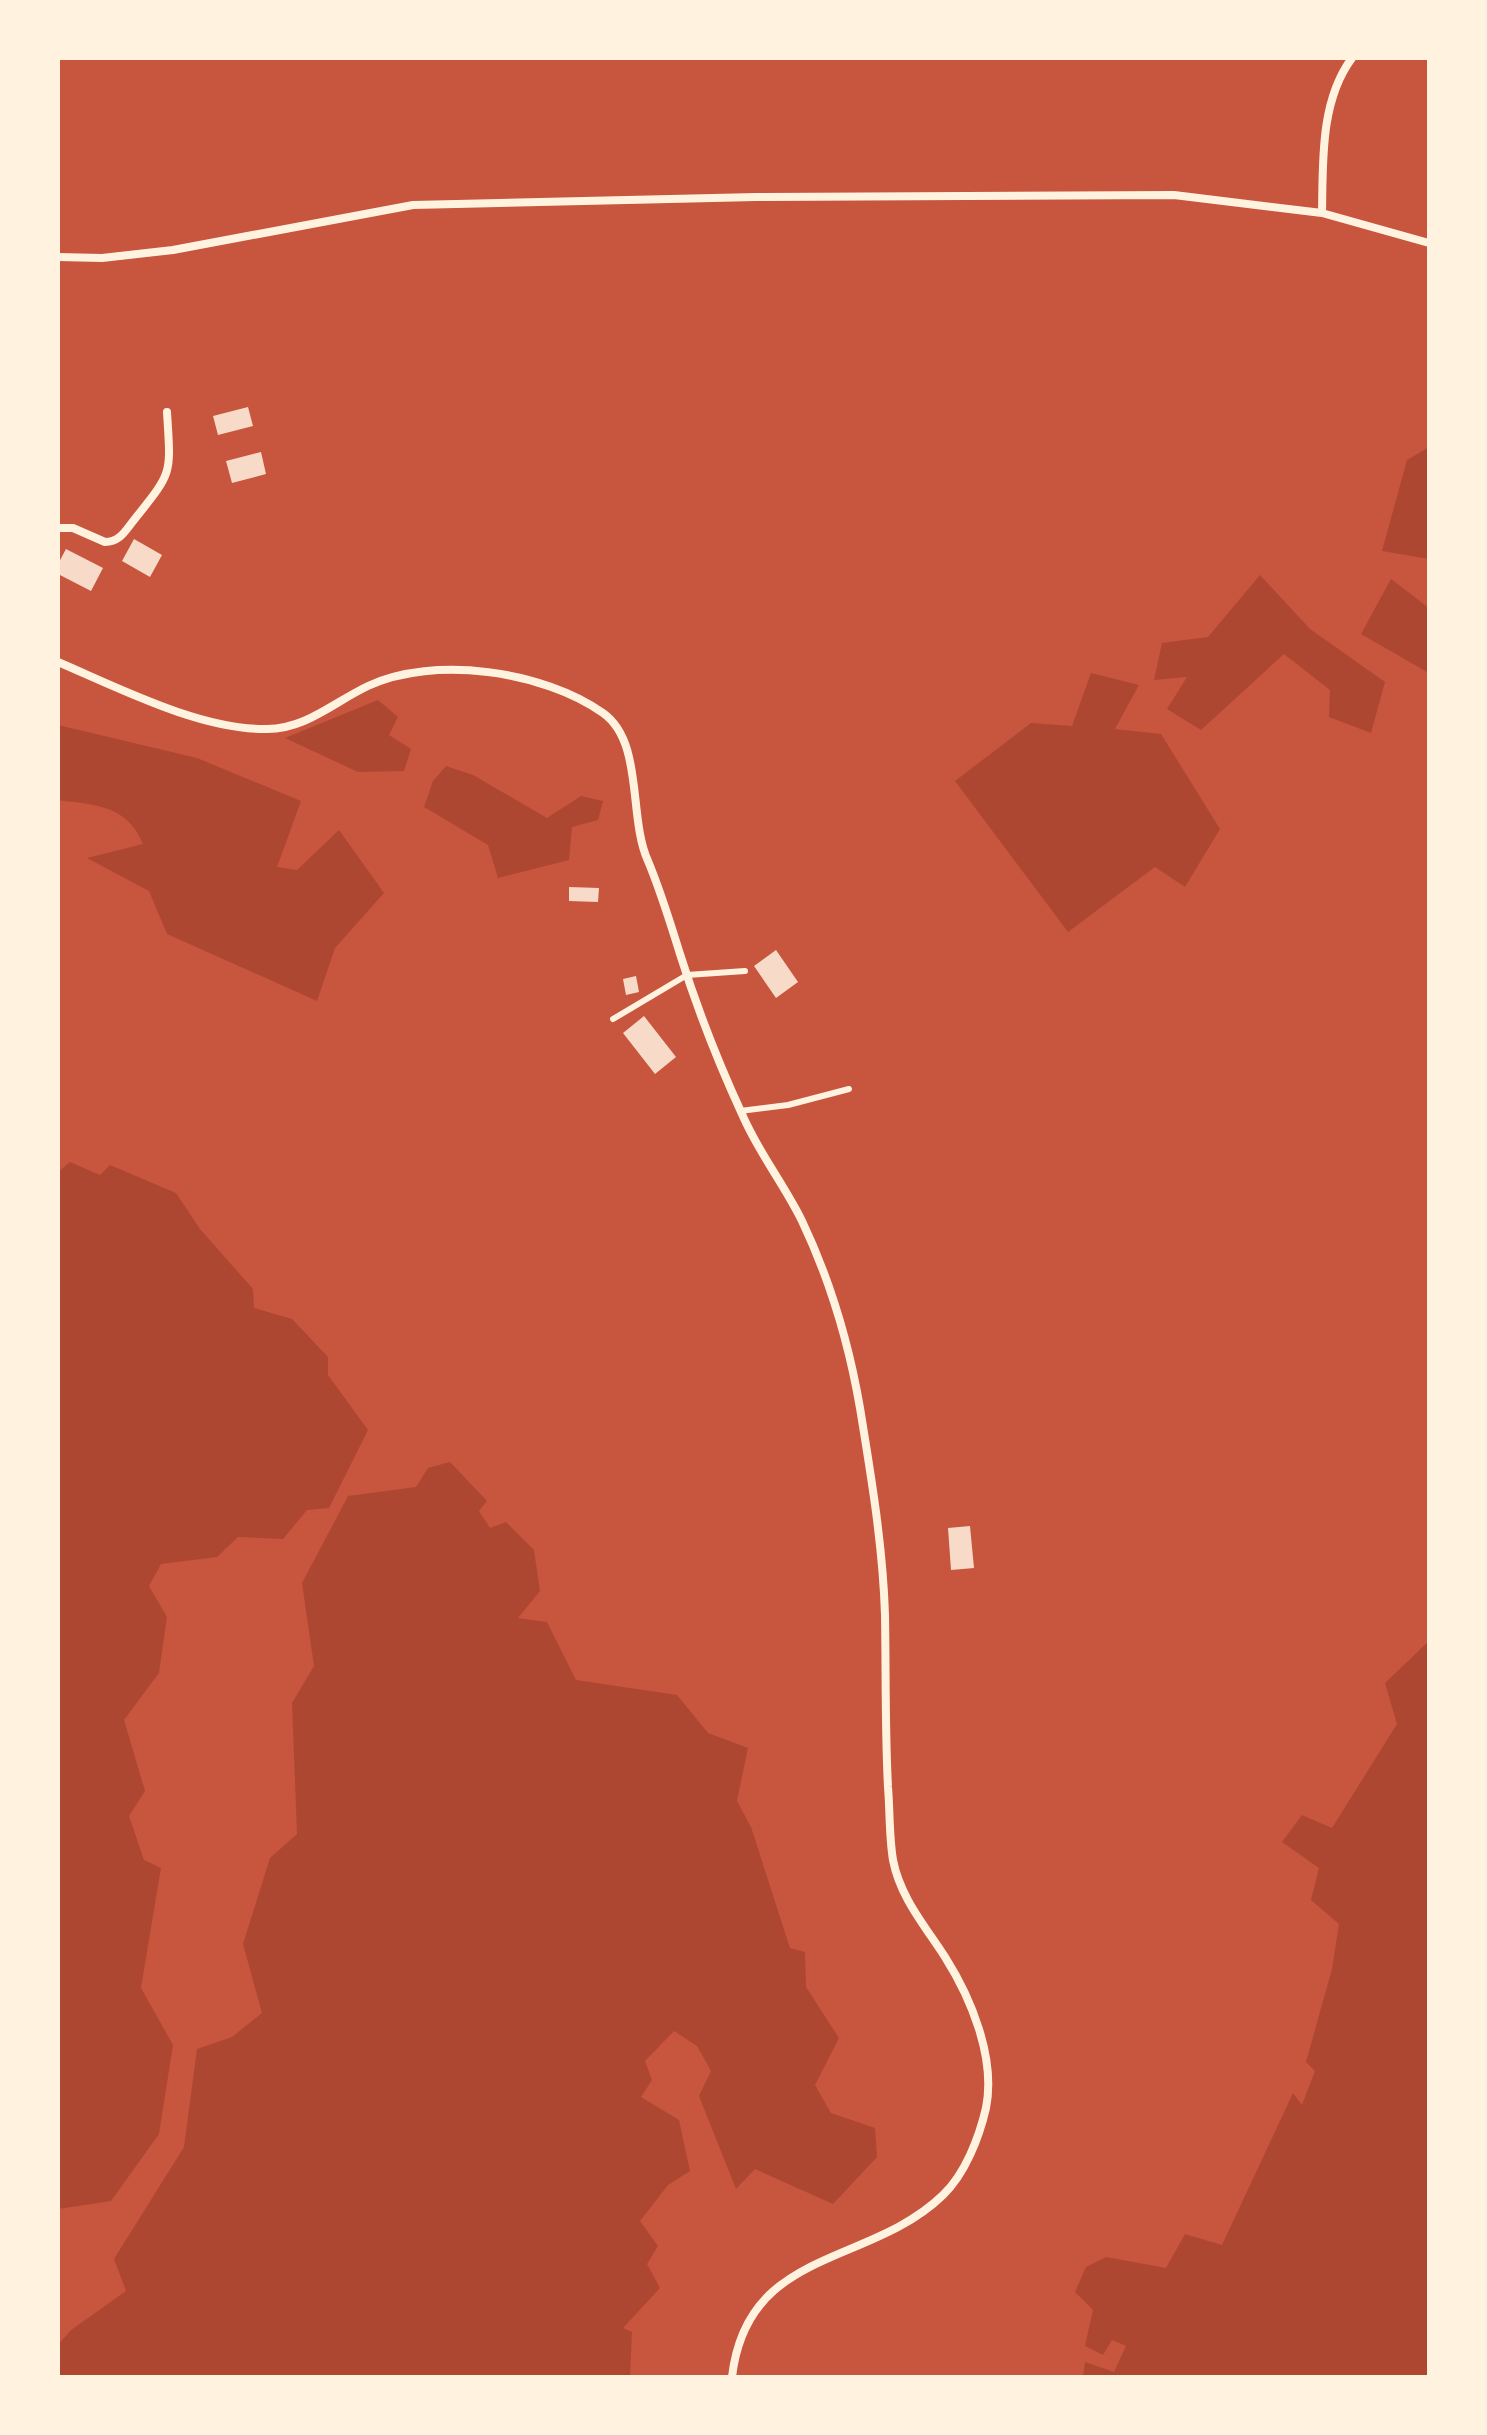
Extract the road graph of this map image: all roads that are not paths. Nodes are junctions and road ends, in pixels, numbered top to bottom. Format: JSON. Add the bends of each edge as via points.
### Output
{"nodes":[{"id":1,"x":1352,"y":58,"type":"edge"},
{"id":2,"x":1322,"y":213,"type":"junction"},
{"id":3,"x":1429,"y":243,"type":"edge"},
{"id":4,"x":58,"y":257,"type":"edge"},
{"id":5,"x":167,"y":412,"type":"dead end"},
{"id":6,"x":58,"y":528,"type":"edge"},
{"id":7,"x":58,"y":662,"type":"edge"},
{"id":8,"x":745,"y":971,"type":"dead end"},
{"id":9,"x":687,"y":975,"type":"junction"},
{"id":10,"x":613,"y":1019,"type":"dead end"},
{"id":11,"x":849,"y":1089,"type":"dead end"},
{"id":12,"x":740,"y":1111,"type":"junction"},
{"id":13,"x":732,"y":2377,"type":"edge"}],
"edges":[{"from":1,"to":2,"type":"street","via":[[1338,81],[1328,119]]},
{"from":2,"to":3,"type":"street"},
{"from":2,"to":4,"type":"street","via":[[1144,195],[447,203],[173,250]]},
{"from":5,"to":6,"type":"street","via":[[166,482],[120,537],[105,542],[73,528]]},
{"from":7,"to":9,"type":"street","via":[[175,709],[233,726],[265,729],[297,725],[375,683],[401,675],[487,672],[569,694],[606,715],[622,733],[641,843],[663,892]]},
{"from":8,"to":9,"type":"lane"},
{"from":9,"to":10,"type":"lane"},
{"from":9,"to":12,"type":"street"},
{"from":11,"to":12,"type":"lane"},
{"from":12,"to":13,"type":"street","via":[[803,1223],[840,1322],[861,1412],[883,1584],[884,1716],[895,1869],[907,1899],[965,1994],[988,2082],[985,2113],[973,2146],[946,2193],[914,2216],[802,2270],[769,2293],[742,2332]]}]}
